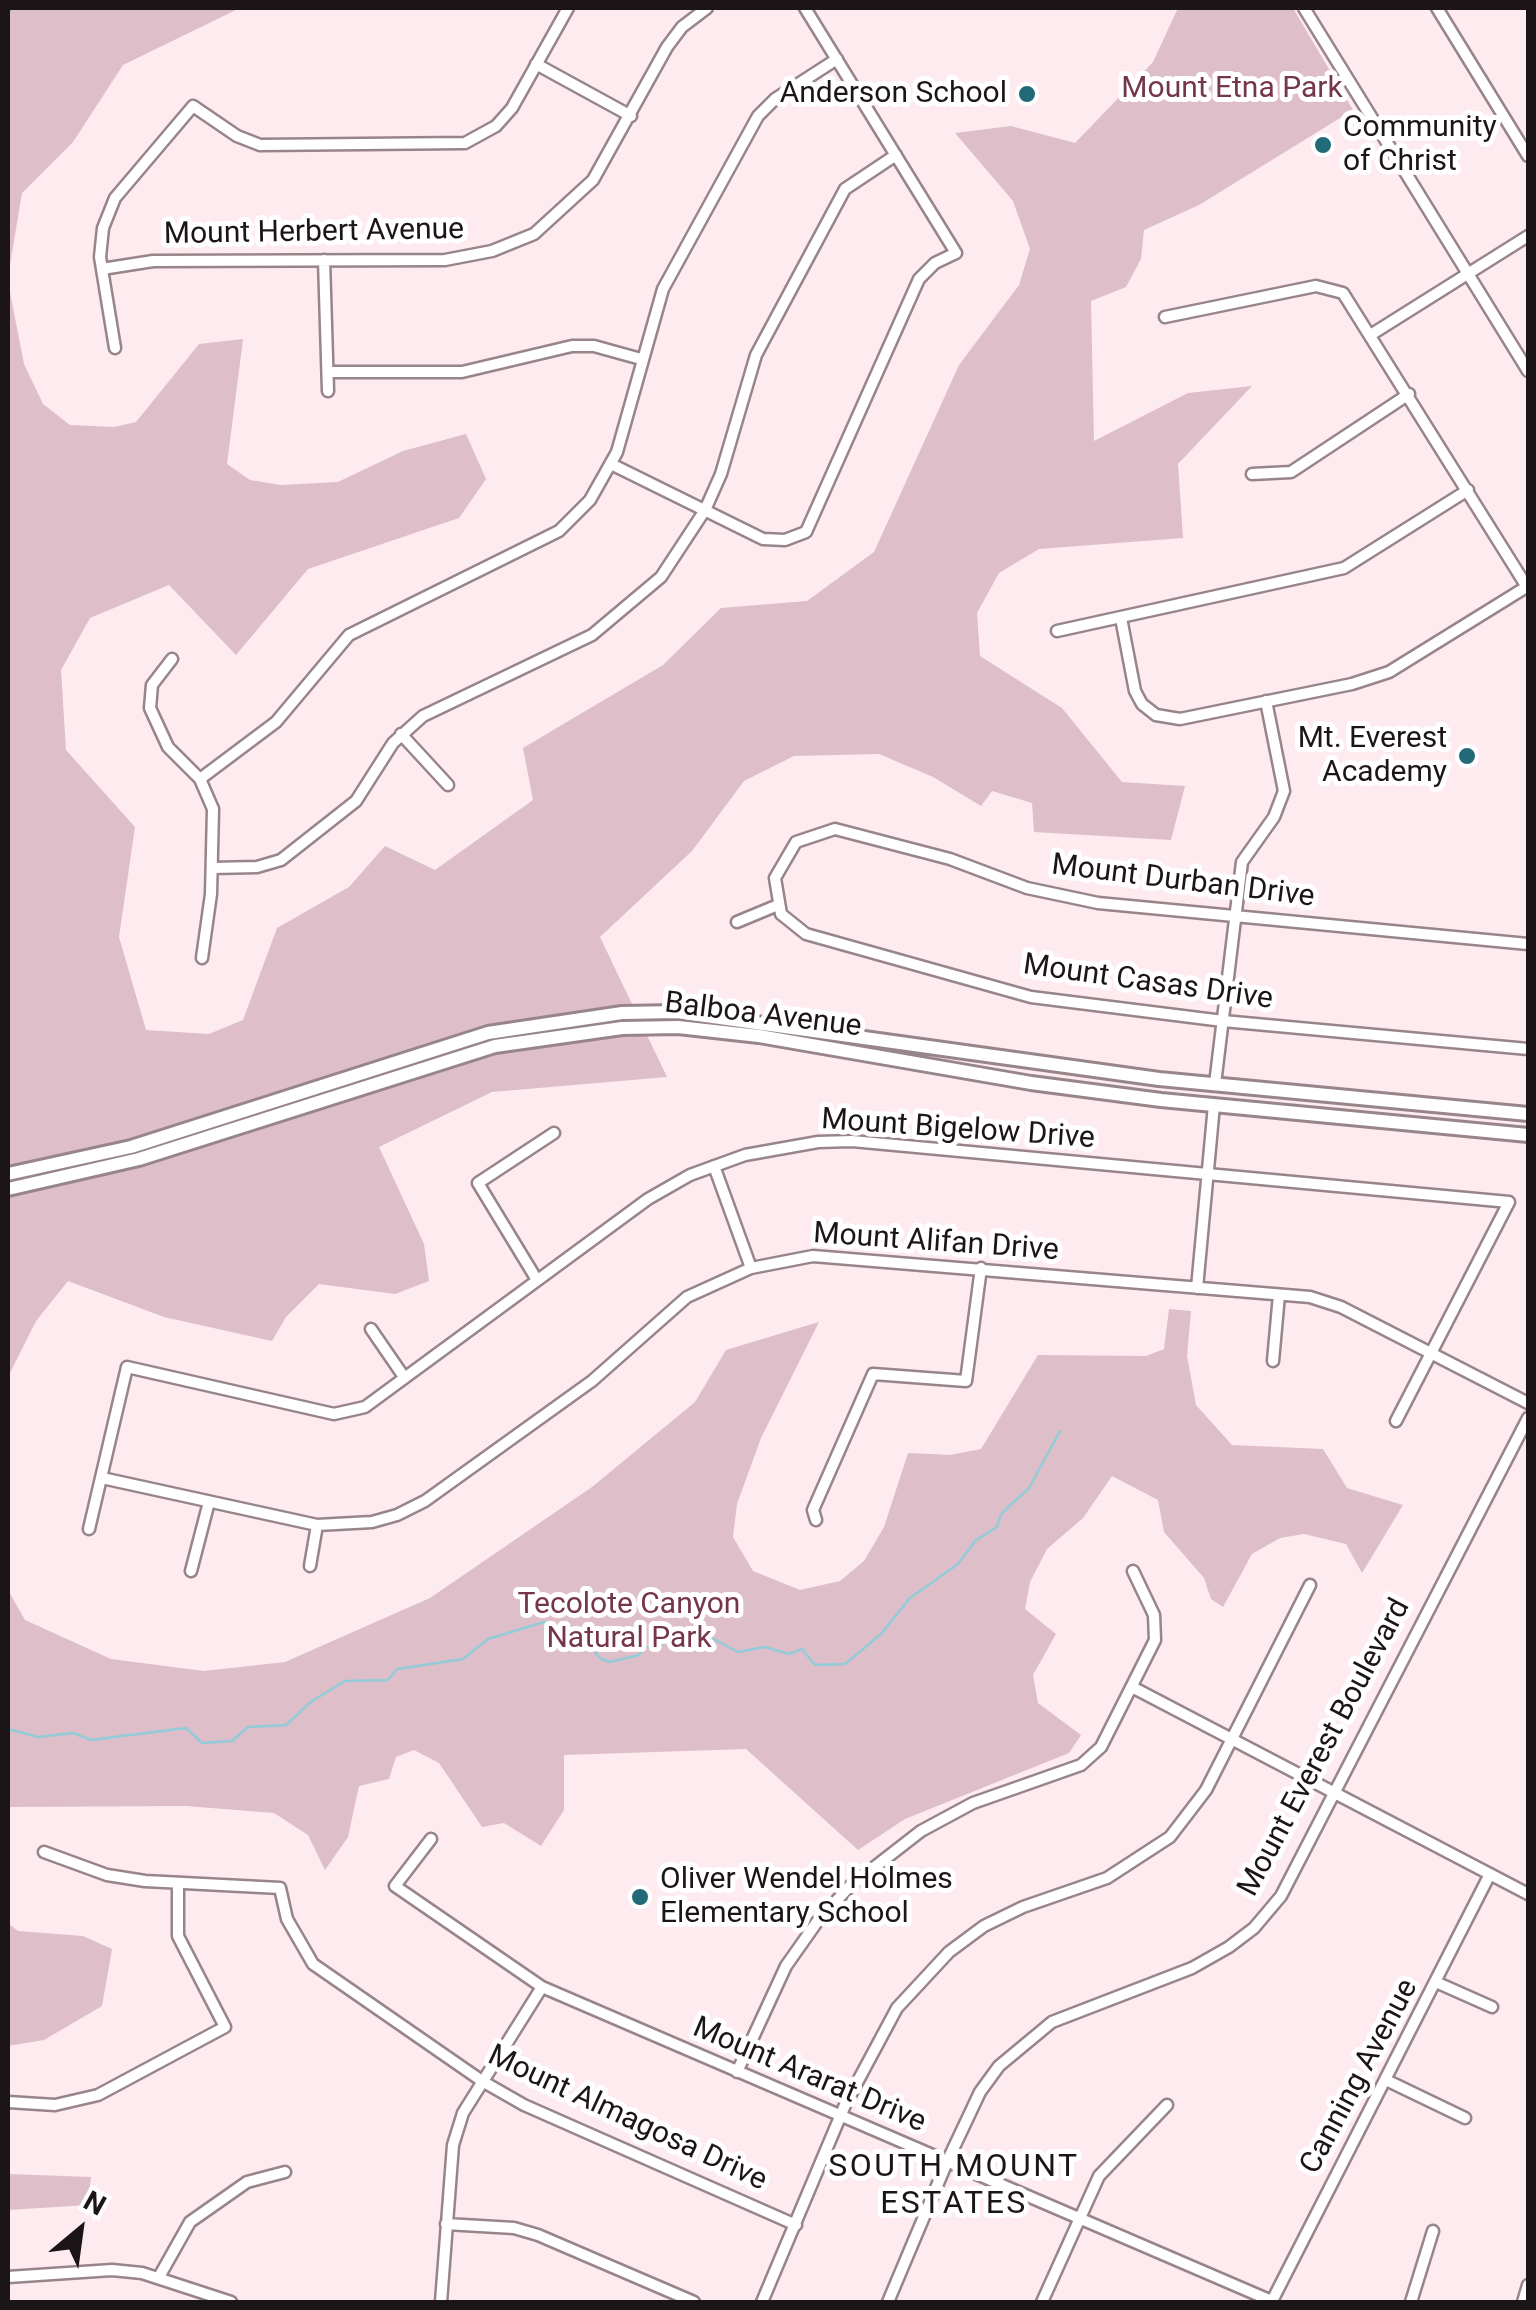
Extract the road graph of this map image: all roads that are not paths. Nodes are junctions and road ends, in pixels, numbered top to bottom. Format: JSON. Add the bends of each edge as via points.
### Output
{"nodes":[{"id":1,"x":568,"y":8,"type":"edge"},
{"id":2,"x":706,"y":8,"type":"edge"},
{"id":3,"x":806,"y":8,"type":"edge"},
{"id":4,"x":1304,"y":8,"type":"edge"},
{"id":5,"x":1437,"y":8,"type":"edge"},
{"id":6,"x":837,"y":59,"type":"junction"},
{"id":7,"x":536,"y":64,"type":"junction"},
{"id":8,"x":631,"y":116,"type":"junction"},
{"id":9,"x":896,"y":155,"type":"junction"},
{"id":10,"x":1528,"y":156,"type":"edge"},
{"id":11,"x":1528,"y":236,"type":"edge"},
{"id":12,"x":324,"y":260,"type":"junction"},
{"id":13,"x":102,"y":269,"type":"junction"},
{"id":14,"x":1468,"y":273,"type":"junction"},
{"id":15,"x":1166,"y":317,"type":"dead end"},
{"id":16,"x":1372,"y":334,"type":"junction"},
{"id":17,"x":115,"y":348,"type":"dead end"},
{"id":18,"x":641,"y":359,"type":"junction"},
{"id":19,"x":1528,"y":371,"type":"edge"},
{"id":20,"x":328,"y":372,"type":"junction"},
{"id":21,"x":328,"y":392,"type":"dead end"},
{"id":22,"x":1409,"y":394,"type":"junction"},
{"id":23,"x":611,"y":464,"type":"junction"},
{"id":24,"x":1252,"y":474,"type":"dead end"},
{"id":25,"x":1468,"y":490,"type":"junction"},
{"id":26,"x":705,"y":510,"type":"junction"},
{"id":27,"x":1528,"y":586,"type":"edge"},
{"id":28,"x":1120,"y":618,"type":"junction"},
{"id":29,"x":1057,"y":630,"type":"dead end"},
{"id":30,"x":172,"y":660,"type":"dead end"},
{"id":31,"x":1266,"y":701,"type":"junction"},
{"id":32,"x":400,"y":734,"type":"junction"},
{"id":33,"x":200,"y":779,"type":"junction"},
{"id":34,"x":448,"y":785,"type":"dead end"},
{"id":35,"x":212,"y":868,"type":"junction"},
{"id":36,"x":778,"y":905,"type":"junction"},
{"id":37,"x":1232,"y":915,"type":"junction"},
{"id":38,"x":737,"y":922,"type":"dead end"},
{"id":39,"x":1528,"y":944,"type":"edge"},
{"id":40,"x":202,"y":958,"type":"dead end"},
{"id":41,"x":1223,"y":1021,"type":"junction"},
{"id":42,"x":1528,"y":1049,"type":"edge"},
{"id":43,"x":1216,"y":1084,"type":"junction"},
{"id":44,"x":1247,"y":1088,"type":"junction"},
{"id":45,"x":1161,"y":1100,"type":"junction"},
{"id":46,"x":1214,"y":1105,"type":"junction"},
{"id":47,"x":1528,"y":1114,"type":"edge"},
{"id":48,"x":554,"y":1133,"type":"dead end"},
{"id":49,"x":1528,"y":1135,"type":"edge"},
{"id":50,"x":714,"y":1166,"type":"junction"},
{"id":51,"x":8,"y":1174,"type":"edge"},
{"id":52,"x":1207,"y":1175,"type":"junction"},
{"id":53,"x":8,"y":1189,"type":"edge"},
{"id":54,"x":751,"y":1268,"type":"junction"},
{"id":55,"x":981,"y":1268,"type":"junction"},
{"id":56,"x":537,"y":1280,"type":"junction"},
{"id":57,"x":1197,"y":1288,"type":"junction"},
{"id":58,"x":1279,"y":1296,"type":"junction"},
{"id":59,"x":370,"y":1329,"type":"dead end"},
{"id":60,"x":1432,"y":1352,"type":"junction"},
{"id":61,"x":1273,"y":1361,"type":"dead end"},
{"id":62,"x":404,"y":1377,"type":"junction"},
{"id":63,"x":1528,"y":1404,"type":"edge"},
{"id":64,"x":1528,"y":1418,"type":"edge"},
{"id":65,"x":1396,"y":1421,"type":"dead end"},
{"id":66,"x":102,"y":1478,"type":"junction"},
{"id":67,"x":209,"y":1502,"type":"junction"},
{"id":68,"x":816,"y":1520,"type":"dead end"},
{"id":69,"x":317,"y":1526,"type":"junction"},
{"id":70,"x":89,"y":1530,"type":"dead end"},
{"id":71,"x":310,"y":1566,"type":"dead end"},
{"id":72,"x":191,"y":1571,"type":"dead end"},
{"id":73,"x":1132,"y":1571,"type":"dead end"},
{"id":74,"x":1310,"y":1585,"type":"dead end"},
{"id":75,"x":1132,"y":1687,"type":"junction"},
{"id":76,"x":1232,"y":1737,"type":"junction"},
{"id":77,"x":1336,"y":1790,"type":"junction"},
{"id":78,"x":430,"y":1839,"type":"dead end"},
{"id":79,"x":44,"y":1852,"type":"dead end"},
{"id":80,"x":1490,"y":1874,"type":"junction"},
{"id":81,"x":178,"y":1885,"type":"junction"},
{"id":82,"x":1528,"y":1894,"type":"edge"},
{"id":83,"x":1438,"y":1983,"type":"junction"},
{"id":84,"x":542,"y":1986,"type":"junction"},
{"id":85,"x":1492,"y":2007,"type":"dead end"},
{"id":86,"x":737,"y":2072,"type":"junction"},
{"id":87,"x":1386,"y":2080,"type":"junction"},
{"id":88,"x":482,"y":2082,"type":"junction"},
{"id":89,"x":8,"y":2102,"type":"edge"},
{"id":90,"x":1167,"y":2105,"type":"dead end"},
{"id":91,"x":840,"y":2117,"type":"junction"},
{"id":92,"x":1466,"y":2118,"type":"dead end"},
{"id":93,"x":947,"y":2162,"type":"junction"},
{"id":94,"x":285,"y":2172,"type":"dead end"},
{"id":95,"x":1079,"y":2219,"type":"junction"},
{"id":96,"x":446,"y":2224,"type":"junction"},
{"id":97,"x":796,"y":2224,"type":"junction"},
{"id":98,"x":1433,"y":2231,"type":"dead end"},
{"id":99,"x":8,"y":2277,"type":"edge"},
{"id":100,"x":160,"y":2277,"type":"junction"},
{"id":101,"x":1528,"y":2285,"type":"edge"},
{"id":102,"x":231,"y":2302,"type":"edge"},
{"id":103,"x":441,"y":2302,"type":"edge"},
{"id":104,"x":694,"y":2302,"type":"edge"},
{"id":105,"x":762,"y":2302,"type":"edge"},
{"id":106,"x":888,"y":2302,"type":"edge"},
{"id":107,"x":1042,"y":2302,"type":"edge"},
{"id":108,"x":1273,"y":2302,"type":"edge"},
{"id":109,"x":1412,"y":2302,"type":"edge"},
{"id":110,"x":1523,"y":2302,"type":"edge"}],
"edges":[{"from":1,"to":7,"type":"street"},
{"from":2,"to":8,"type":"street","name":"Mount Herbert Avenue","via":[[667,46]]},
{"from":3,"to":6,"type":"street"},
{"from":4,"to":14,"type":"street"},
{"from":5,"to":10,"type":"street"},
{"from":6,"to":9,"type":"street"},
{"from":6,"to":18,"type":"street","via":[[758,116],[662,288]]},
{"from":7,"to":8,"type":"street"},
{"from":7,"to":13,"type":"street","via":[[496,126],[450,146],[260,145],[193,106],[115,198],[103,228]]},
{"from":8,"to":12,"type":"street","name":"Mount Herbert Avenue","via":[[593,180],[534,234],[492,252],[445,260]]},
{"from":9,"to":26,"type":"street","via":[[845,190],[836,206],[756,355]]},
{"from":9,"to":26,"type":"street","via":[[956,254],[919,279],[813,521],[806,532],[784,540],[763,539]]},
{"from":11,"to":14,"type":"street"},
{"from":12,"to":13,"type":"street","name":"Mount Herbert Avenue","via":[[153,261]]},
{"from":12,"to":20,"type":"street"},
{"from":13,"to":17,"type":"street"},
{"from":14,"to":16,"type":"street"},
{"from":14,"to":19,"type":"street"},
{"from":15,"to":16,"type":"street","via":[[1329,287],[1353,303]]},
{"from":16,"to":22,"type":"street"},
{"from":18,"to":20,"type":"street","via":[[572,346],[462,372]]},
{"from":18,"to":23,"type":"street"},
{"from":20,"to":21,"type":"street"},
{"from":22,"to":24,"type":"street","via":[[1291,472]]},
{"from":22,"to":25,"type":"street"},
{"from":23,"to":26,"type":"street"},
{"from":23,"to":33,"type":"street","via":[[590,500],[559,531],[349,636],[276,722]]},
{"from":25,"to":27,"type":"street"},
{"from":25,"to":28,"type":"street","via":[[1344,568]]},
{"from":26,"to":32,"type":"street","via":[[662,577],[612,622]]},
{"from":27,"to":31,"type":"street","via":[[1389,672]]},
{"from":28,"to":29,"type":"street"},
{"from":28,"to":31,"type":"street","via":[[1136,691],[1156,715],[1180,720]]},
{"from":30,"to":33,"type":"street","via":[[152,684],[150,708],[168,747]]},
{"from":31,"to":37,"type":"street","via":[[1284,791],[1274,818],[1242,862]]},
{"from":32,"to":34,"type":"street"},
{"from":32,"to":35,"type":"street","via":[[356,801],[281,860],[257,868]]},
{"from":33,"to":35,"type":"street","via":[[213,810]]},
{"from":35,"to":40,"type":"street"},
{"from":36,"to":37,"type":"street","name":"Mount Durban Drive","via":[[775,878],[787,852],[808,836],[835,829],[1061,897]]},
{"from":36,"to":38,"type":"street"},
{"from":36,"to":41,"type":"street","name":"Mount Casas Drive","via":[[806,934],[1030,996]]},
{"from":37,"to":39,"type":"street","name":"Mount Durban Drive"},
{"from":37,"to":41,"type":"street"},
{"from":41,"to":42,"type":"street","name":"Mount Casas Drive"},
{"from":41,"to":43,"type":"street"},
{"from":43,"to":44,"type":"main road","name":"Balboa Avenue"},
{"from":43,"to":45,"type":"main road","via":[[1195,1096]]},
{"from":43,"to":51,"type":"main road","name":"Balboa Avenue","via":[[694,1014],[622,1013],[488,1033],[131,1148]]},
{"from":44,"to":46,"type":"main road"},
{"from":44,"to":47,"type":"main road","name":"Balboa Avenue"},
{"from":45,"to":46,"type":"main road","name":"Balboa Avenue"},
{"from":45,"to":53,"type":"main road","name":"Balboa Avenue","via":[[760,1036],[678,1026],[596,1030],[496,1046],[139,1160]]},
{"from":46,"to":49,"type":"main road","name":"Balboa Avenue"},
{"from":46,"to":52,"type":"street"},
{"from":48,"to":56,"type":"street","via":[[478,1183]]},
{"from":50,"to":52,"type":"street","name":"Mount Bigelow Drive","via":[[784,1146],[852,1141]]},
{"from":50,"to":54,"type":"street"},
{"from":50,"to":56,"type":"street","name":"Mount Bigelow Drive","via":[[648,1199]]},
{"from":52,"to":57,"type":"street"},
{"from":52,"to":60,"type":"street","name":"Mount Bigelow Drive","via":[[1509,1202]]},
{"from":54,"to":55,"type":"street","name":"Mount Alifan Drive","via":[[837,1254]]},
{"from":54,"to":69,"type":"street","name":"Mount Alifan Drive","via":[[688,1297],[592,1381],[425,1501],[372,1522]]},
{"from":55,"to":57,"type":"street","name":"Mount Alifan Drive"},
{"from":55,"to":68,"type":"street","via":[[966,1381],[874,1374],[813,1510]]},
{"from":56,"to":62,"type":"street","name":"Mount Bigelow Drive"},
{"from":57,"to":58,"type":"street","name":"Mount Alifan Drive"},
{"from":58,"to":60,"type":"street","name":"Mount Alifan Drive","via":[[1341,1307]]},
{"from":58,"to":61,"type":"street"},
{"from":59,"to":62,"type":"street"},
{"from":60,"to":63,"type":"street","name":"Mount Alifan Drive"},
{"from":60,"to":65,"type":"street"},
{"from":62,"to":66,"type":"street","name":"Mount Bigelow Drive","via":[[365,1407],[334,1414],[127,1367]]},
{"from":64,"to":77,"type":"street","name":"Mount Everest Boulevard"},
{"from":66,"to":67,"type":"street","name":"Mount Alifan Drive"},
{"from":66,"to":70,"type":"street"},
{"from":67,"to":69,"type":"street","name":"Mount Alifan Drive"},
{"from":67,"to":72,"type":"street"},
{"from":69,"to":71,"type":"street"},
{"from":73,"to":75,"type":"street","via":[[1156,1632]]},
{"from":74,"to":76,"type":"street"},
{"from":75,"to":76,"type":"street"},
{"from":75,"to":86,"type":"street","via":[[1101,1747],[1080,1764],[973,1803],[921,1831],[849,1887],[786,1966]]},
{"from":76,"to":77,"type":"street"},
{"from":76,"to":91,"type":"street","via":[[1206,1790],[1170,1837],[1107,1878],[984,1926],[919,1980],[897,2008]]},
{"from":77,"to":80,"type":"street"},
{"from":77,"to":93,"type":"street","name":"Mount Everest Boulevard","via":[[1281,1896],[1254,1928],[1192,1968],[1076,2011],[1034,2034],[980,2092]]},
{"from":78,"to":84,"type":"street","name":"Mount Ararat Drive","via":[[396,1886]]},
{"from":79,"to":81,"type":"street","name":"Mount Almagosa Drive","via":[[107,1875]]},
{"from":80,"to":82,"type":"street"},
{"from":80,"to":83,"type":"street","name":"Canning Avenue"},
{"from":81,"to":88,"type":"street","name":"Mount Almagosa Drive","via":[[280,1888],[294,1934],[313,1964]]},
{"from":81,"to":89,"type":"street","via":[[178,1936],[225,2027],[98,2095],[55,2105]]},
{"from":83,"to":85,"type":"street"},
{"from":83,"to":87,"type":"street","name":"Canning Avenue"},
{"from":84,"to":86,"type":"street","name":"Mount Ararat Drive"},
{"from":84,"to":88,"type":"street"},
{"from":86,"to":91,"type":"street","name":"Mount Ararat Drive"},
{"from":87,"to":92,"type":"street"},
{"from":87,"to":108,"type":"street","name":"Canning Avenue"},
{"from":88,"to":96,"type":"street","via":[[453,2145]]},
{"from":88,"to":97,"type":"street","name":"Mount Almagosa Drive"},
{"from":90,"to":95,"type":"street","via":[[1099,2176]]},
{"from":91,"to":93,"type":"street","name":"Mount Ararat Drive"},
{"from":91,"to":97,"type":"street"},
{"from":93,"to":95,"type":"street","name":"Mount Ararat Drive"},
{"from":93,"to":106,"type":"street","name":"Mount Everest Boulevard"},
{"from":94,"to":100,"type":"street","via":[[246,2182],[190,2222]]},
{"from":95,"to":107,"type":"street"},
{"from":95,"to":108,"type":"street","name":"Mount Ararat Drive"},
{"from":96,"to":103,"type":"street"},
{"from":96,"to":104,"type":"street","via":[[538,2234]]},
{"from":97,"to":105,"type":"street"},
{"from":98,"to":109,"type":"street"},
{"from":99,"to":100,"type":"street","via":[[112,2270]]},
{"from":100,"to":102,"type":"street"},
{"from":101,"to":110,"type":"street"}]}
